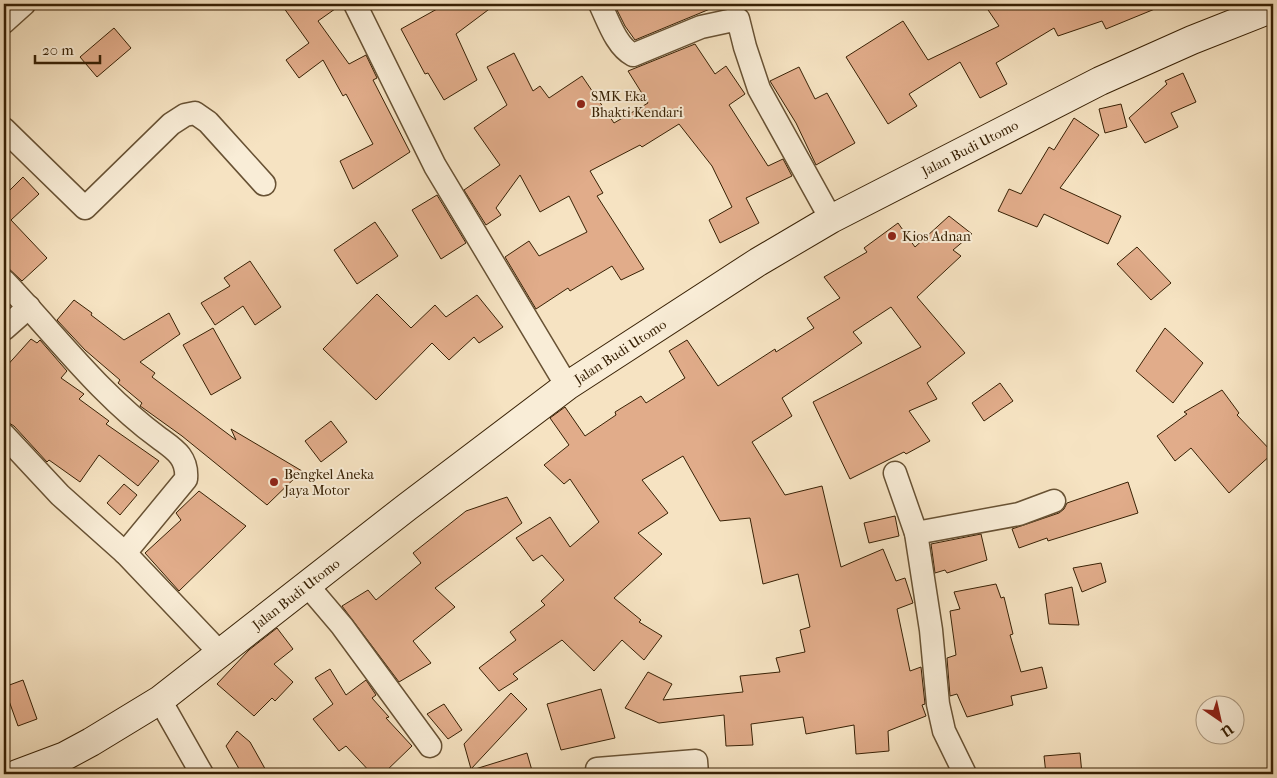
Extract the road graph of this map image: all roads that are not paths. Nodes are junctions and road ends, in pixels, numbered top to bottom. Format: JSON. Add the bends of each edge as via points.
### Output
{"nodes":[{"id":1,"x":24,"y":4,"type":"edge"},
{"id":2,"x":355,"y":4,"type":"edge"},
{"id":3,"x":600,"y":4,"type":"edge"},
{"id":4,"x":1273,"y":8,"type":"edge"},
{"id":5,"x":737,"y":11,"type":"edge"},
{"id":6,"x":4,"y":22,"type":"edge"},
{"id":7,"x":4,"y":129,"type":"edge"},
{"id":8,"x":264,"y":184,"type":"dead end"},
{"id":9,"x":832,"y":219,"type":"junction"},
{"id":10,"x":4,"y":281,"type":"edge"},
{"id":11,"x":29,"y":307,"type":"junction"},
{"id":12,"x":4,"y":329,"type":"edge"},
{"id":13,"x":567,"y":386,"type":"junction"},
{"id":14,"x":4,"y":435,"type":"edge"},
{"id":15,"x":895,"y":473,"type":"dead end"},
{"id":16,"x":1054,"y":501,"type":"dead end"},
{"id":17,"x":916,"y":533,"type":"junction"},
{"id":18,"x":125,"y":553,"type":"junction"},
{"id":19,"x":308,"y":586,"type":"junction"},
{"id":20,"x":221,"y":654,"type":"junction"},
{"id":21,"x":160,"y":700,"type":"junction"},
{"id":22,"x":430,"y":746,"type":"dead end"},
{"id":23,"x":597,"y":769,"type":"dead end"},
{"id":24,"x":17,"y":774,"type":"edge"},
{"id":25,"x":202,"y":774,"type":"edge"},
{"id":26,"x":697,"y":774,"type":"edge"},
{"id":27,"x":965,"y":774,"type":"edge"}],
"edges":[{"from":1,"to":6,"type":"street"},
{"from":2,"to":13,"type":"street","via":[[435,166]]},
{"from":3,"to":5,"type":"street","via":[[617,38],[626,52],[632,55]]},
{"from":4,"to":9,"type":"main road","name":"Jalan Budi Utomo","via":[[1100,81]]},
{"from":5,"to":9,"type":"street","via":[[759,89]]},
{"from":7,"to":8,"type":"street","via":[[85,208],[171,124],[195,113],[208,122]]},
{"from":9,"to":13,"type":"main road","name":"Jalan Budi Utomo","via":[[758,262]]},
{"from":10,"to":11,"type":"street"},
{"from":11,"to":12,"type":"street"},
{"from":11,"to":18,"type":"street","via":[[108,397],[180,454],[184,461],[186,479]]},
{"from":13,"to":19,"type":"main road","name":"Jalan Budi Utomo"},
{"from":14,"to":18,"type":"street","via":[[60,495]]},
{"from":15,"to":17,"type":"street"},
{"from":16,"to":17,"type":"street","via":[[1019,514]]},
{"from":17,"to":27,"type":"street","via":[[938,704],[944,731]]},
{"from":18,"to":20,"type":"street"},
{"from":19,"to":20,"type":"main road","name":"Jalan Budi Utomo"},
{"from":19,"to":22,"type":"street","via":[[342,626]]},
{"from":20,"to":21,"type":"main road","name":"Jalan Budi Utomo"},
{"from":21,"to":24,"type":"main road","name":"Jalan Budi Utomo","via":[[85,746]]},
{"from":21,"to":25,"type":"street"},
{"from":23,"to":26,"type":"street","via":[[696,762]]}]}
